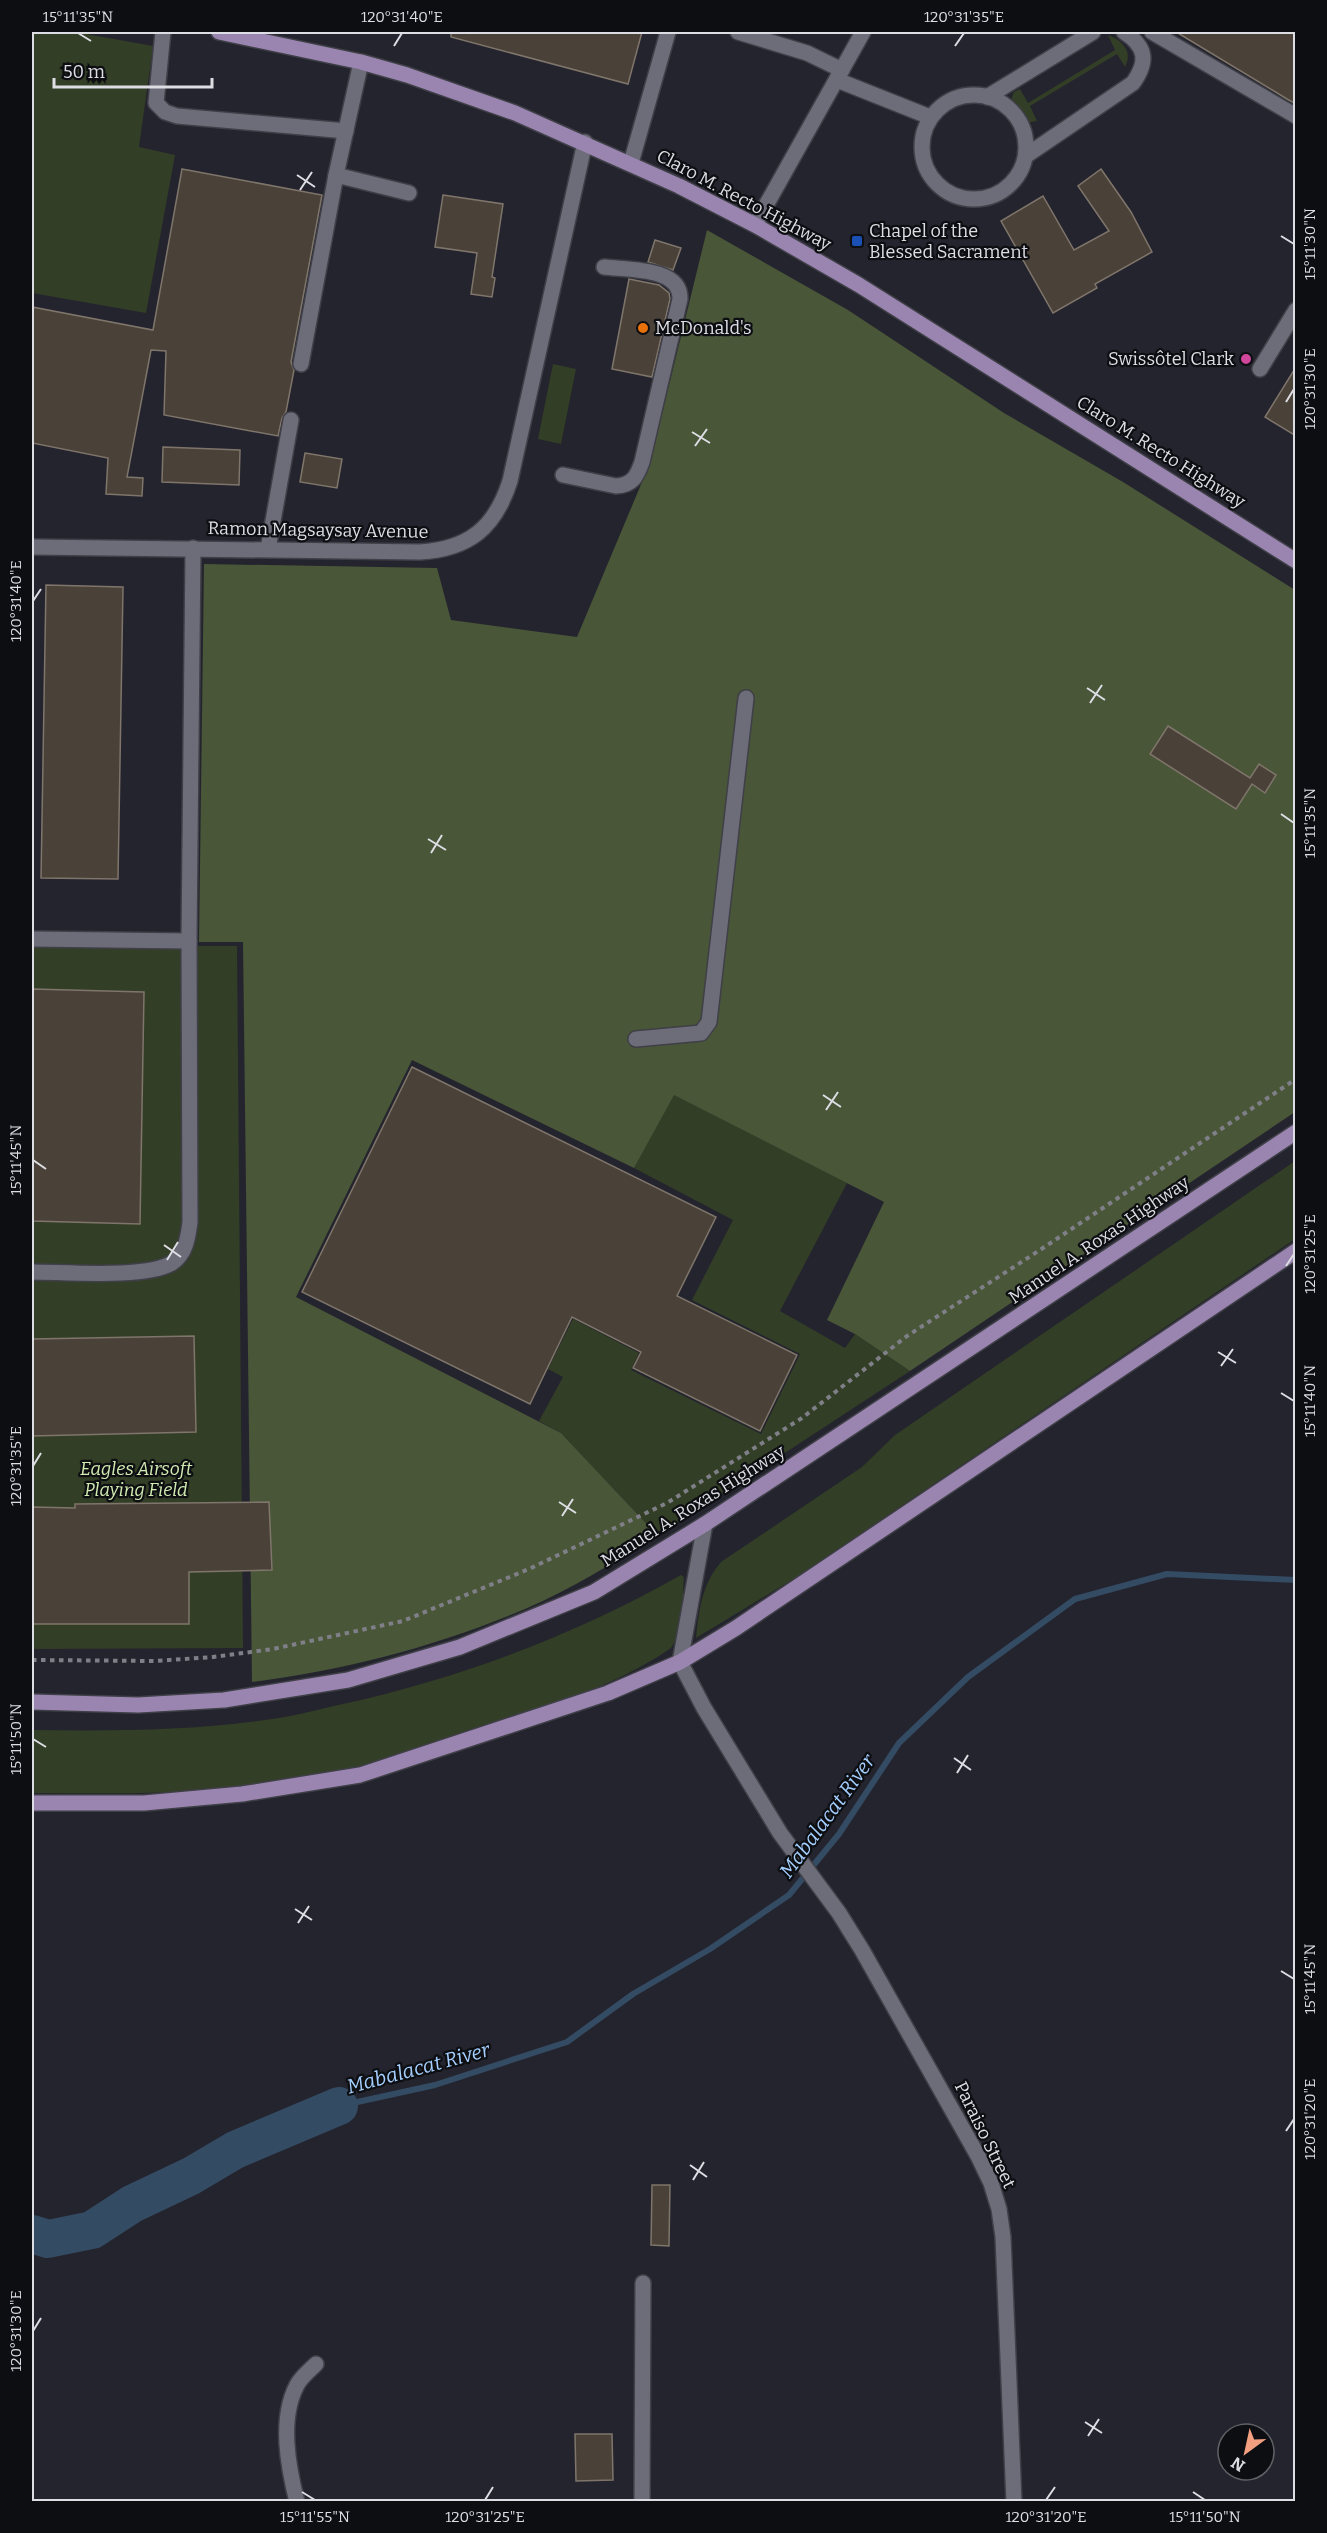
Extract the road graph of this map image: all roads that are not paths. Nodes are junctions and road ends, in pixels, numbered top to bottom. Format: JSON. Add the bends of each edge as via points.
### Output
{"nodes":[{"id":1,"x":163,"y":32,"type":"edge"},
{"id":2,"x":219,"y":32,"type":"edge"},
{"id":3,"x":669,"y":32,"type":"edge"},
{"id":4,"x":738,"y":32,"type":"edge"},
{"id":5,"x":863,"y":32,"type":"edge"},
{"id":6,"x":1094,"y":32,"type":"edge"},
{"id":7,"x":1124,"y":32,"type":"edge"},
{"id":8,"x":1152,"y":32,"type":"edge"},
{"id":9,"x":275,"y":37,"type":"edge"},
{"id":10,"x":361,"y":62,"type":"junction"},
{"id":11,"x":839,"y":75,"type":"junction"},
{"id":12,"x":987,"y":97,"type":"junction"},
{"id":13,"x":1296,"y":116,"type":"edge"},
{"id":14,"x":930,"y":117,"type":"junction"},
{"id":15,"x":346,"y":131,"type":"junction"},
{"id":16,"x":585,"y":142,"type":"junction"},
{"id":17,"x":1027,"y":155,"type":"junction"},
{"id":18,"x":631,"y":163,"type":"junction"},
{"id":19,"x":336,"y":175,"type":"junction"},
{"id":20,"x":409,"y":193,"type":"dead end"},
{"id":21,"x":755,"y":225,"type":"junction"},
{"id":22,"x":604,"y":267,"type":"dead end"},
{"id":23,"x":1296,"y":310,"type":"edge"},
{"id":24,"x":301,"y":364,"type":"dead end"},
{"id":25,"x":1260,"y":369,"type":"dead end"},
{"id":26,"x":291,"y":420,"type":"dead end"},
{"id":27,"x":563,"y":475,"type":"dead end"},
{"id":28,"x":32,"y":547,"type":"edge"},
{"id":29,"x":193,"y":548,"type":"junction"},
{"id":30,"x":268,"y":549,"type":"junction"},
{"id":31,"x":1296,"y":561,"type":"edge"},
{"id":32,"x":746,"y":698,"type":"dead end"},
{"id":33,"x":32,"y":939,"type":"edge"},
{"id":34,"x":189,"y":941,"type":"junction"},
{"id":35,"x":636,"y":1040,"type":"dead end"},
{"id":36,"x":1296,"y":1132,"type":"edge"},
{"id":37,"x":1296,"y":1251,"type":"edge"},
{"id":38,"x":32,"y":1272,"type":"edge"},
{"id":39,"x":705,"y":1524,"type":"junction"},
{"id":40,"x":680,"y":1662,"type":"junction"},
{"id":41,"x":32,"y":1702,"type":"edge"},
{"id":42,"x":32,"y":1803,"type":"edge"},
{"id":43,"x":643,"y":2283,"type":"dead end"},
{"id":44,"x":316,"y":2364,"type":"dead end"},
{"id":45,"x":297,"y":2502,"type":"edge"},
{"id":46,"x":642,"y":2502,"type":"edge"},
{"id":47,"x":1014,"y":2502,"type":"edge"}],
"edges":[{"from":1,"to":15,"type":"street","via":[[156,103],[165,112]]},
{"from":2,"to":9,"type":"main road","name":"Claro M. Recto Highway"},
{"from":3,"to":18,"type":"street"},
{"from":4,"to":11,"type":"street","via":[[807,53]]},
{"from":5,"to":11,"type":"street"},
{"from":6,"to":12,"type":"street"},
{"from":7,"to":17,"type":"street","via":[[1134,38],[1143,52],[1143,69],[1133,83]]},
{"from":8,"to":13,"type":"street"},
{"from":9,"to":10,"type":"main road","name":"Claro M. Recto Highway"},
{"from":10,"to":15,"type":"street"},
{"from":10,"to":16,"type":"main road","name":"Claro M. Recto Highway","via":[[458,92]]},
{"from":11,"to":14,"type":"street"},
{"from":11,"to":21,"type":"street"},
{"from":12,"to":14,"type":"street","via":[[955,98]]},
{"from":12,"to":17,"type":"street","via":[[1002,103],[1022,126]]},
{"from":14,"to":17,"type":"street","via":[[921,150],[925,166],[940,186],[962,199],[996,195],[1010,185]]},
{"from":15,"to":19,"type":"street"},
{"from":16,"to":18,"type":"main road","name":"Claro M. Recto Highway"},
{"from":16,"to":30,"type":"street","name":"Ramon Magsaysay Avenue","via":[[510,480],[495,515],[483,530],[464,543],[441,551]]},
{"from":18,"to":21,"type":"main road","name":"Claro M. Recto Highway"},
{"from":19,"to":20,"type":"street"},
{"from":19,"to":24,"type":"street"},
{"from":21,"to":31,"type":"main road","name":"Claro M. Recto Highway","via":[[859,285]]},
{"from":22,"to":27,"type":"street","via":[[669,277],[678,286],[680,299],[635,478],[616,486]]},
{"from":23,"to":25,"type":"street"},
{"from":26,"to":30,"type":"street"},
{"from":28,"to":29,"type":"street","name":"Ramon Magsaysay Avenue"},
{"from":29,"to":30,"type":"street","name":"Ramon Magsaysay Avenue"},
{"from":29,"to":34,"type":"street"},
{"from":32,"to":35,"type":"street","via":[[709,1022],[701,1033]]},
{"from":33,"to":34,"type":"street"},
{"from":34,"to":38,"type":"street","via":[[190,1222],[181,1254],[172,1263],[144,1272]]},
{"from":36,"to":39,"type":"main road","name":"Manuel A. Roxas Highway"},
{"from":37,"to":40,"type":"main road"},
{"from":39,"to":40,"type":"street"},
{"from":39,"to":41,"type":"main road","name":"Manuel A. Roxas Highway","via":[[594,1592],[460,1647],[348,1680],[224,1700],[138,1705]]},
{"from":40,"to":42,"type":"main road","via":[[608,1694],[360,1775],[242,1794],[144,1803]]},
{"from":40,"to":47,"type":"street","name":"Paraiso Street","via":[[780,1833],[862,1950],[991,2183],[1003,2237]]},
{"from":43,"to":46,"type":"street"},
{"from":44,"to":45,"type":"street","via":[[297,2384],[287,2416],[290,2473]]}]}
